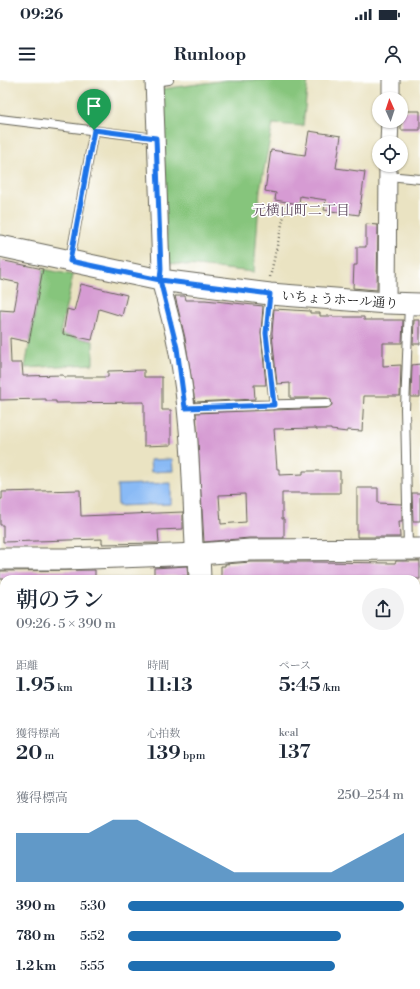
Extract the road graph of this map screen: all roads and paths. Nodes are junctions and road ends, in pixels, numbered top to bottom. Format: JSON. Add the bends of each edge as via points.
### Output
{"nodes":[{"id":1,"x":391,"y":80,"type":"edge"},
{"id":2,"x":159,"y":81,"type":"edge"},
{"id":3,"x":391,"y":92,"type":"edge"},
{"id":4,"x":0,"y":119,"type":"edge"},
{"id":5,"x":94,"y":130,"type":"junction"},
{"id":6,"x":156,"y":138,"type":"junction"},
{"id":7,"x":388,"y":172,"type":"edge"},
{"id":8,"x":392,"y":172,"type":"edge"},
{"id":9,"x":420,"y":179,"type":"edge"},
{"id":10,"x":287,"y":202,"type":"dead end"},
{"id":11,"x":0,"y":246,"type":"edge"},
{"id":12,"x":70,"y":261,"type":"junction"},
{"id":13,"x":160,"y":280,"type":"junction"},
{"id":14,"x":270,"y":288,"type":"junction"},
{"id":15,"x":387,"y":303,"type":"junction"},
{"id":16,"x":415,"y":304,"type":"edge"},
{"id":17,"x":327,"y":403,"type":"dead end"},
{"id":18,"x":274,"y":405,"type":"junction"},
{"id":19,"x":185,"y":408,"type":"junction"},
{"id":20,"x":414,"y":549,"type":"edge"},
{"id":21,"x":199,"y":554,"type":"junction"},
{"id":22,"x":0,"y":559,"type":"edge"},
{"id":23,"x":200,"y":575,"type":"edge"}],
"edges":[{"from":1,"to":3,"type":"street"},
{"from":2,"to":6,"type":"street"},
{"from":4,"to":5,"type":"lane"},
{"from":5,"to":6,"type":"lane"},
{"from":5,"to":12,"type":"lane"},
{"from":6,"to":13,"type":"street"},
{"from":7,"to":15,"type":"street"},
{"from":8,"to":9,"type":"lane"},
{"from":10,"to":14,"type":"path"},
{"from":11,"to":12,"type":"street","name":"いちょうホール通り"},
{"from":12,"to":13,"type":"street","name":"いちょうホール通り"},
{"from":13,"to":14,"type":"street","name":"いちょうホール通り"},
{"from":13,"to":19,"type":"street","via":[[177,348]]},
{"from":14,"to":15,"type":"street","name":"いちょうホール通り"},
{"from":14,"to":18,"type":"lane","via":[[266,333]]},
{"from":15,"to":16,"type":"street","name":"いちょうホール通り"},
{"from":16,"to":20,"type":"lane","via":[[405,409]]},
{"from":17,"to":18,"type":"lane"},
{"from":18,"to":19,"type":"lane"},
{"from":19,"to":21,"type":"street","via":[[194,545]]},
{"from":20,"to":21,"type":"street","via":[[250,550]]},
{"from":21,"to":22,"type":"street"},
{"from":21,"to":23,"type":"street"}]}
